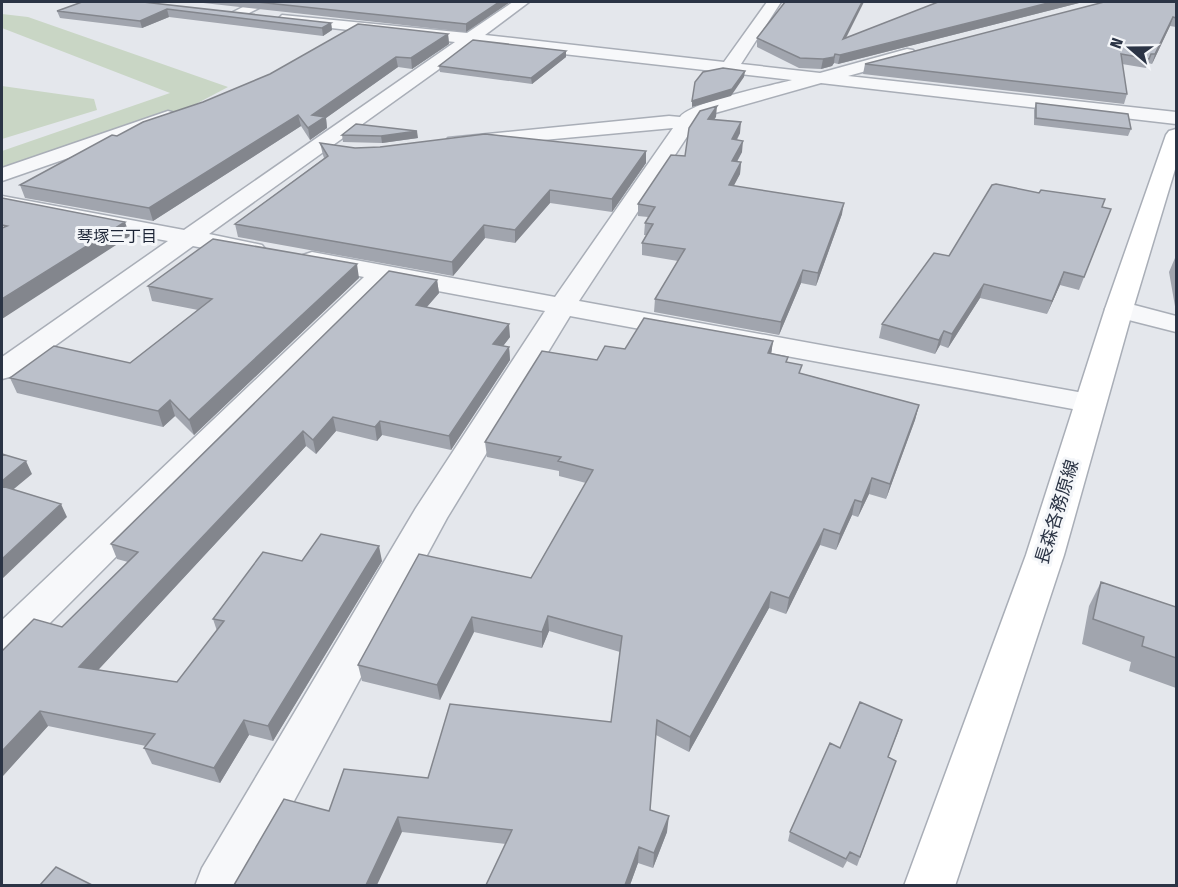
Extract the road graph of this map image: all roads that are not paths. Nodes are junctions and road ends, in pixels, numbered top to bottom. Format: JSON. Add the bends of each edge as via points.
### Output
{"nodes":[{"id":1,"x":264,"y":2,"type":"edge"},
{"id":2,"x":522,"y":2,"type":"edge"},
{"id":3,"x":774,"y":2,"type":"edge"},
{"id":4,"x":356,"y":26,"type":"junction"},
{"id":5,"x":336,"y":38,"type":"edge"},
{"id":6,"x":470,"y":38,"type":"junction"},
{"id":7,"x":926,"y":49,"type":"edge"},
{"id":8,"x":729,"y":68,"type":"junction"},
{"id":9,"x":817,"y":78,"type":"junction"},
{"id":10,"x":187,"y":111,"type":"edge"},
{"id":11,"x":1176,"y":118,"type":"edge"},
{"id":12,"x":686,"y":124,"type":"junction"},
{"id":13,"x":1176,"y":135,"type":"edge"},
{"id":14,"x":436,"y":144,"type":"edge"},
{"id":15,"x":318,"y":146,"type":"junction"},
{"id":16,"x":347,"y":151,"type":"edge"},
{"id":17,"x":2,"y":175,"type":"edge"},
{"id":18,"x":2,"y":203,"type":"edge"},
{"id":19,"x":188,"y":238,"type":"junction"},
{"id":20,"x":384,"y":273,"type":"junction"},
{"id":21,"x":562,"y":306,"type":"junction"},
{"id":22,"x":1119,"y":309,"type":"junction"},
{"id":23,"x":1176,"y":324,"type":"edge"},
{"id":24,"x":2,"y":370,"type":"edge"},
{"id":25,"x":1089,"y":403,"type":"junction"},
{"id":26,"x":2,"y":645,"type":"edge"},
{"id":27,"x":220,"y":885,"type":"edge"},
{"id":28,"x":929,"y":885,"type":"edge"}],
"edges":[{"from":1,"to":4,"type":"street","via":[[234,12]]},
{"from":2,"to":6,"type":"street"},
{"from":3,"to":8,"type":"street"},
{"from":4,"to":5,"type":"street"},
{"from":4,"to":6,"type":"street"},
{"from":6,"to":8,"type":"street"},
{"from":6,"to":15,"type":"street"},
{"from":7,"to":9,"type":"street"},
{"from":8,"to":9,"type":"street"},
{"from":9,"to":11,"type":"street"},
{"from":9,"to":12,"type":"street","via":[[708,109],[691,116]]},
{"from":10,"to":17,"type":"street"},
{"from":12,"to":14,"type":"street","via":[[669,122],[502,135]]},
{"from":12,"to":21,"type":"street"},
{"from":13,"to":22,"type":"main road","name":"長森各務原線"},
{"from":15,"to":16,"type":"street"},
{"from":15,"to":19,"type":"street"},
{"from":18,"to":19,"type":"street"},
{"from":19,"to":20,"type":"street"},
{"from":19,"to":24,"type":"street"},
{"from":20,"to":21,"type":"street"},
{"from":20,"to":26,"type":"street"},
{"from":21,"to":25,"type":"street"},
{"from":21,"to":27,"type":"street","via":[[429,517]]},
{"from":22,"to":23,"type":"street"},
{"from":22,"to":25,"type":"main road","name":"長森各務原線"},
{"from":25,"to":28,"type":"main road","name":"長森各務原線","via":[[1045,555]]}]}
